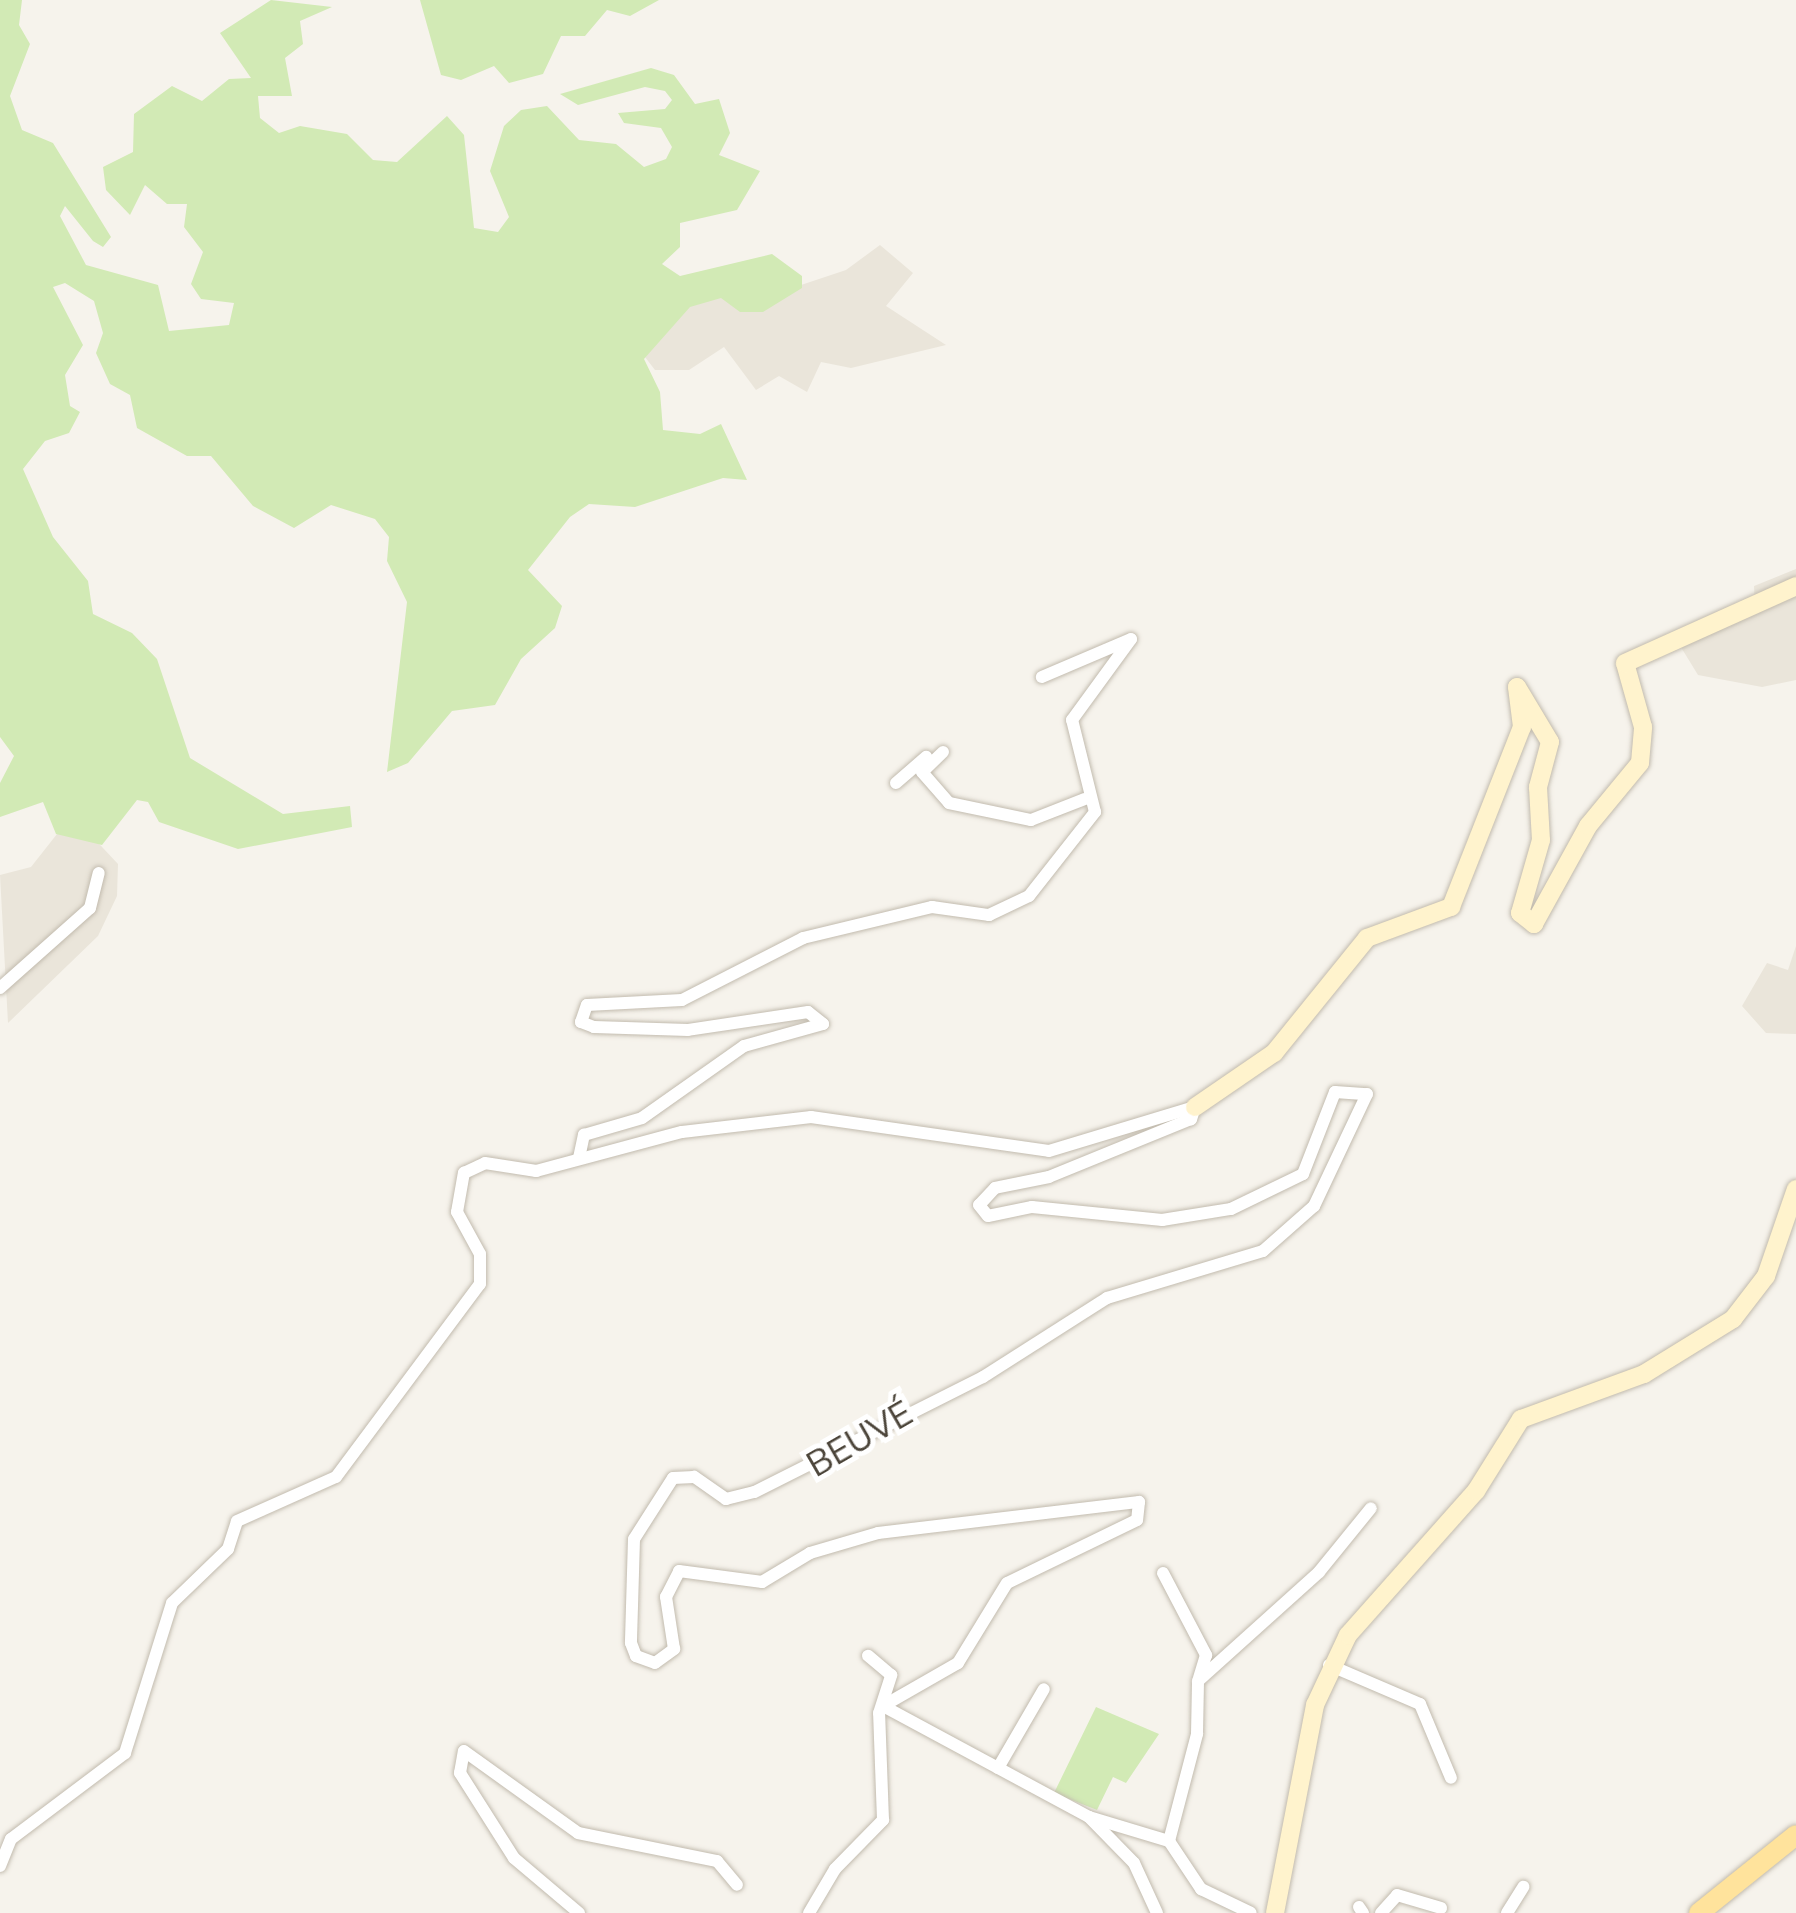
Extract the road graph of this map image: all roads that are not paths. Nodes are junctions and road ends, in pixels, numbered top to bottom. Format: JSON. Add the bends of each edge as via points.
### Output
{"nodes":[{"id":1,"x":1796,"y":586,"type":"edge"},
{"id":2,"x":1042,"y":677,"type":"dead end"},
{"id":3,"x":896,"y":783,"type":"dead end"},
{"id":4,"x":1085,"y":799,"type":"junction"},
{"id":5,"x":99,"y":873,"type":"dead end"},
{"id":6,"x":0,"y":988,"type":"edge"},
{"id":7,"x":1195,"y":1108,"type":"junction"},
{"id":8,"x":579,"y":1158,"type":"junction"},
{"id":9,"x":1796,"y":1189,"type":"edge"},
{"id":10,"x":1370,"y":1508,"type":"dead end"},
{"id":11,"x":1163,"y":1573,"type":"dead end"},
{"id":12,"x":868,"y":1656,"type":"dead end"},
{"id":13,"x":1329,"y":1665,"type":"junction"},
{"id":14,"x":1198,"y":1681,"type":"junction"},
{"id":15,"x":1044,"y":1689,"type":"dead end"},
{"id":16,"x":883,"y":1706,"type":"junction"},
{"id":17,"x":998,"y":1768,"type":"junction"},
{"id":18,"x":1450,"y":1778,"type":"dead end"},
{"id":19,"x":1089,"y":1816,"type":"junction"},
{"id":20,"x":1796,"y":1835,"type":"edge"},
{"id":21,"x":1169,"y":1841,"type":"junction"},
{"id":22,"x":0,"y":1866,"type":"edge"},
{"id":23,"x":737,"y":1884,"type":"dead end"},
{"id":24,"x":1524,"y":1887,"type":"dead end"},
{"id":25,"x":1442,"y":1908,"type":"dead end"},
{"id":26,"x":579,"y":1913,"type":"edge"},
{"id":27,"x":809,"y":1913,"type":"edge"},
{"id":28,"x":1157,"y":1913,"type":"edge"},
{"id":29,"x":1251,"y":1913,"type":"edge"},
{"id":30,"x":1276,"y":1913,"type":"edge"},
{"id":31,"x":1381,"y":1913,"type":"edge"},
{"id":32,"x":1507,"y":1913,"type":"edge"},
{"id":33,"x":1700,"y":1913,"type":"edge"}],
"edges":[{"from":1,"to":7,"type":"street","via":[[1633,657],[1622,669],[1643,728],[1640,763],[1588,826],[1540,921],[1520,913],[1541,840],[1538,787],[1550,742],[1522,686],[1514,692],[1522,727],[1470,871],[1435,918],[1367,938],[1274,1053]]},
{"from":2,"to":4,"type":"street","via":[[1131,639],[1072,720]]},
{"from":3,"to":4,"type":"street","via":[[920,758],[943,752],[922,772],[949,803],[1031,820]]},
{"from":4,"to":8,"type":"street","via":[[1095,812],[1014,909],[910,910],[803,938],[682,1000],[587,1006],[581,1022],[594,1027],[688,1030],[808,1012],[823,1024],[759,1038],[642,1118],[584,1135]]},
{"from":5,"to":6,"type":"street","via":[[90,908]]},
{"from":7,"to":8,"type":"street","via":[[1048,1152],[811,1117],[682,1132]]},
{"from":7,"to":16,"type":"street","name":"BEUVÉ","via":[[1191,1119],[1049,1177],[995,1188],[978,1205],[988,1216],[1032,1206],[1162,1220],[1230,1209],[1304,1174],[1335,1092],[1367,1094],[1314,1206],[1263,1251],[1107,1298],[983,1377],[754,1492],[726,1499],[682,1474],[641,1522],[631,1643],[655,1663],[674,1650],[666,1597],[679,1571],[762,1582],[823,1547],[918,1525],[1142,1505],[1137,1520],[1008,1583],[958,1663]]},
{"from":8,"to":22,"type":"street","via":[[536,1171],[485,1163],[464,1173],[456,1212],[480,1254],[480,1284],[336,1478],[237,1522],[228,1549],[172,1603],[125,1752],[11,1840]]},
{"from":9,"to":13,"type":"street","via":[[1766,1276],[1733,1319],[1644,1374],[1520,1419],[1476,1492]]},
{"from":10,"to":14,"type":"street","via":[[1318,1572]]},
{"from":11,"to":14,"type":"street","via":[[1206,1655]]},
{"from":12,"to":16,"type":"street","via":[[891,1675]]},
{"from":13,"to":18,"type":"street","via":[[1420,1704]]},
{"from":13,"to":30,"type":"street"},
{"from":14,"to":21,"type":"street","via":[[1196,1734]]},
{"from":15,"to":17,"type":"street"},
{"from":16,"to":17,"type":"street"},
{"from":16,"to":27,"type":"street","via":[[883,1820],[835,1868]]},
{"from":17,"to":19,"type":"street"},
{"from":19,"to":21,"type":"street"},
{"from":19,"to":28,"type":"street","via":[[1134,1863]]},
{"from":20,"to":33,"type":"main road"},
{"from":21,"to":29,"type":"street","via":[[1201,1889]]},
{"from":23,"to":26,"type":"street","via":[[718,1861],[578,1833],[464,1751],[460,1773],[514,1858]]},
{"from":24,"to":32,"type":"street"},
{"from":25,"to":31,"type":"street","via":[[1397,1895]]}]}
